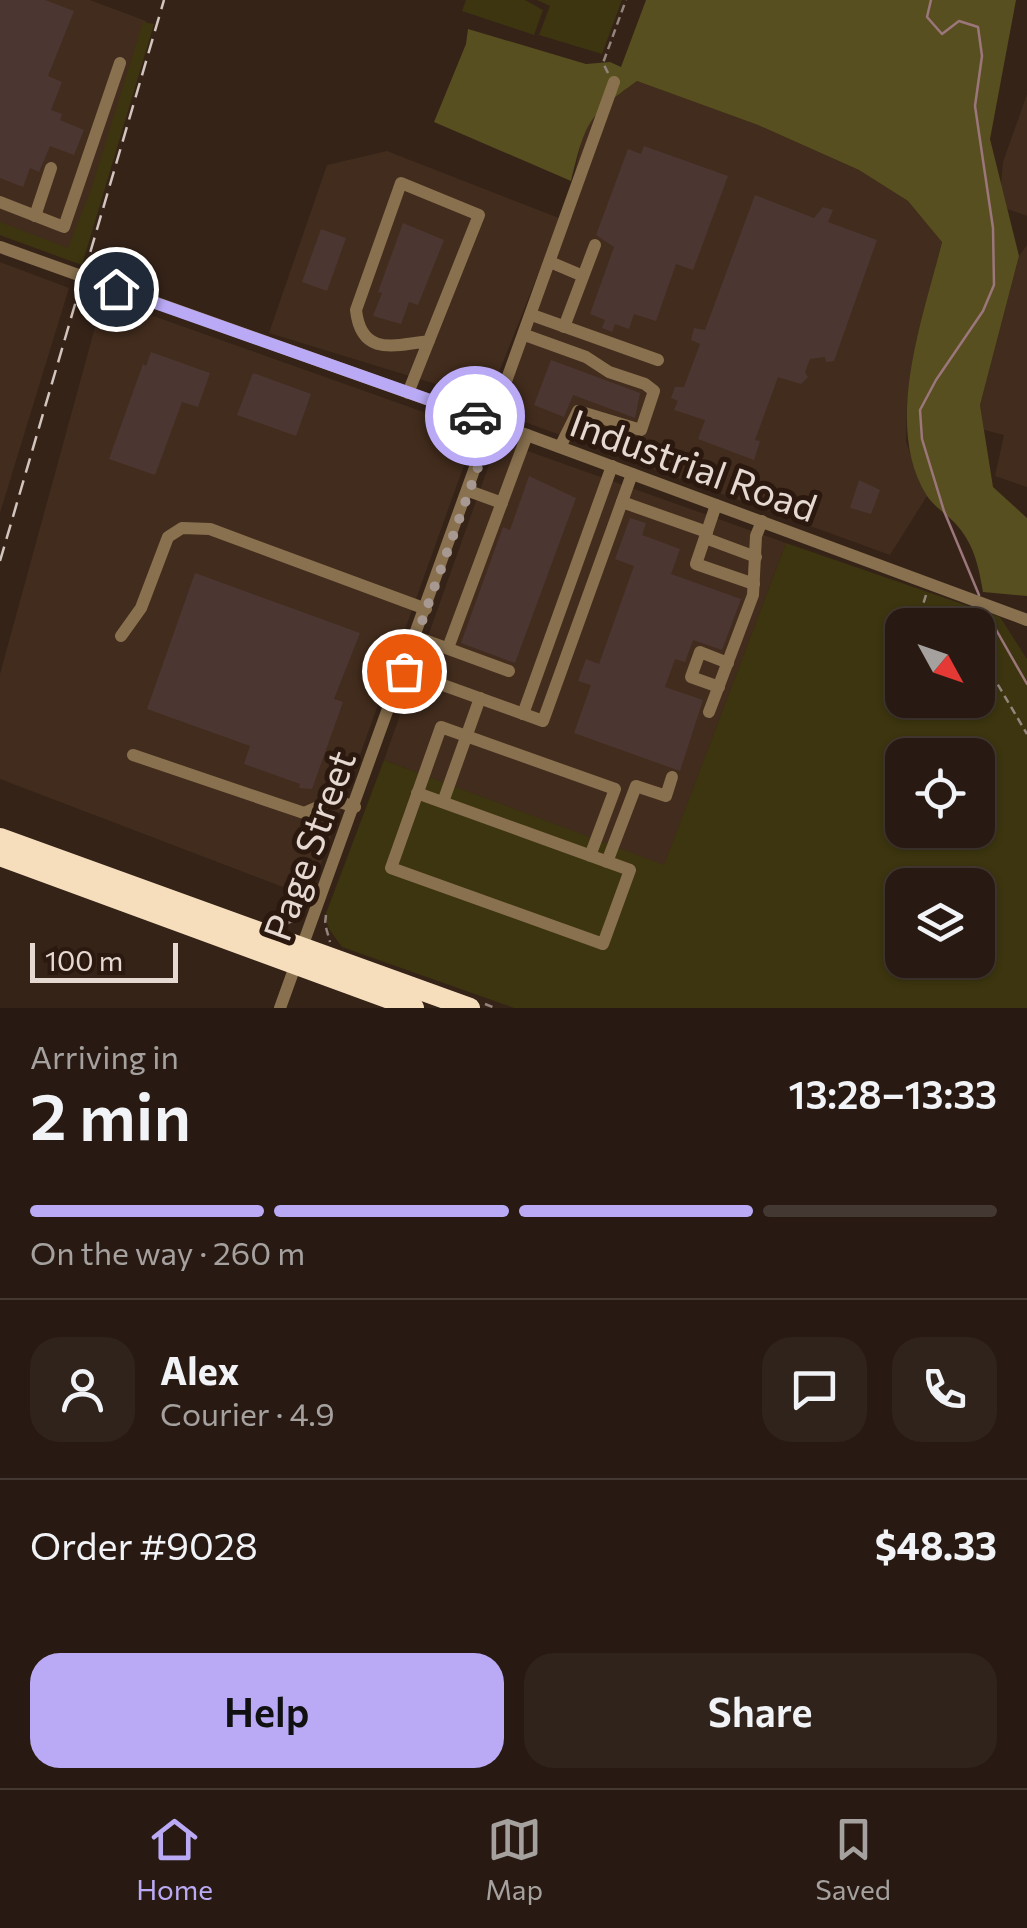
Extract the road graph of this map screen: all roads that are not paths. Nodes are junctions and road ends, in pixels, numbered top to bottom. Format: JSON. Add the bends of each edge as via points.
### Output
{"nodes":[{"id":1,"x":120,"y":63,"type":"dead end"},
{"id":2,"x":614,"y":82,"type":"road end"},
{"id":3,"x":51,"y":168,"type":"dead end"},
{"id":4,"x":0,"y":202,"type":"edge"},
{"id":5,"x":35,"y":216,"type":"junction"},
{"id":6,"x":595,"y":246,"type":"dead end"},
{"id":7,"x":0,"y":247,"type":"edge"},
{"id":8,"x":550,"y":262,"type":"junction"},
{"id":9,"x":583,"y":276,"type":"junction"},
{"id":10,"x":532,"y":315,"type":"junction"},
{"id":11,"x":564,"y":327,"type":"junction"},
{"id":12,"x":524,"y":335,"type":"junction"},
{"id":13,"x":429,"y":341,"type":"junction"},
{"id":14,"x":658,"y":360,"type":"dead end"},
{"id":15,"x":408,"y":393,"type":"junction"},
{"id":16,"x":494,"y":423,"type":"junction"},
{"id":17,"x":526,"y":435,"type":"junction"},
{"id":18,"x":560,"y":447,"type":"junction"},
{"id":19,"x":612,"y":466,"type":"junction"},
{"id":20,"x":632,"y":474,"type":"junction"},
{"id":21,"x":469,"y":491,"type":"junction"},
{"id":22,"x":622,"y":502,"type":"junction"},
{"id":23,"x":502,"y":503,"type":"junction"},
{"id":24,"x":716,"y":505,"type":"junction"},
{"id":25,"x":762,"y":521,"type":"junction"},
{"id":26,"x":706,"y":535,"type":"junction"},
{"id":27,"x":756,"y":557,"type":"junction"},
{"id":28,"x":754,"y":584,"type":"junction"},
{"id":29,"x":426,"y":608,"type":"junction"},
{"id":30,"x":1027,"y":620,"type":"edge"},
{"id":31,"x":121,"y":636,"type":"dead end"},
{"id":32,"x":416,"y":637,"type":"junction"},
{"id":33,"x":448,"y":648,"type":"junction"},
{"id":34,"x":728,"y":663,"type":"junction"},
{"id":35,"x":509,"y":670,"type":"dead end"},
{"id":36,"x":404,"y":671,"type":"junction"},
{"id":37,"x":718,"y":688,"type":"junction"},
{"id":38,"x":480,"y":698,"type":"junction"},
{"id":39,"x":710,"y":712,"type":"dead end"},
{"id":40,"x":524,"y":714,"type":"junction"},
{"id":41,"x":466,"y":736,"type":"junction"},
{"id":42,"x":134,"y":755,"type":"dead end"},
{"id":43,"x":672,"y":778,"type":"dead end"},
{"id":44,"x":417,"y":792,"type":"junction"},
{"id":45,"x":443,"y":802,"type":"junction"},
{"id":46,"x":355,"y":807,"type":"junction"},
{"id":47,"x":0,"y":838,"type":"edge"},
{"id":48,"x":0,"y":856,"type":"edge"},
{"id":49,"x":590,"y":856,"type":"junction"},
{"id":50,"x":607,"y":862,"type":"junction"},
{"id":51,"x":298,"y":956,"type":"junction"},
{"id":52,"x":280,"y":1008,"type":"edge"},
{"id":53,"x":414,"y":1008,"type":"edge"},
{"id":54,"x":470,"y":1008,"type":"edge"}],
"edges":[{"from":1,"to":5,"type":"street","via":[[64,227]]},
{"from":2,"to":8,"type":"street","name":"Page Street"},
{"from":3,"to":5,"type":"street"},
{"from":4,"to":5,"type":"street"},
{"from":6,"to":9,"type":"street"},
{"from":7,"to":15,"type":"street","name":"Industrial Road"},
{"from":8,"to":9,"type":"street"},
{"from":8,"to":10,"type":"street","name":"Page Street"},
{"from":9,"to":11,"type":"street"},
{"from":10,"to":11,"type":"street"},
{"from":10,"to":12,"type":"street","name":"Page Street"},
{"from":11,"to":14,"type":"street"},
{"from":12,"to":16,"type":"street","name":"Page Street"},
{"from":12,"to":18,"type":"street","via":[[654,391],[641,430],[578,410]]},
{"from":13,"to":13,"type":"street","via":[[479,215],[401,183],[356,310],[358,329],[375,344]]},
{"from":13,"to":15,"type":"street"},
{"from":15,"to":16,"type":"street","name":"Industrial Road"},
{"from":16,"to":17,"type":"street","name":"Industrial Road"},
{"from":16,"to":21,"type":"street","name":"Page Street"},
{"from":17,"to":18,"type":"street","name":"Industrial Road"},
{"from":17,"to":23,"type":"street"},
{"from":18,"to":19,"type":"street","name":"Industrial Road"},
{"from":19,"to":20,"type":"street","name":"Industrial Road"},
{"from":19,"to":40,"type":"street"},
{"from":20,"to":22,"type":"street"},
{"from":20,"to":24,"type":"street","name":"Industrial Road"},
{"from":21,"to":23,"type":"street"},
{"from":21,"to":29,"type":"street","name":"Page Street"},
{"from":22,"to":26,"type":"street"},
{"from":22,"to":40,"type":"street","via":[[543,721]]},
{"from":23,"to":33,"type":"street"},
{"from":24,"to":25,"type":"street","name":"Industrial Road"},
{"from":24,"to":26,"type":"street"},
{"from":25,"to":27,"type":"street"},
{"from":25,"to":30,"type":"street","name":"Industrial Road"},
{"from":26,"to":27,"type":"street"},
{"from":26,"to":28,"type":"street","via":[[696,564]]},
{"from":27,"to":28,"type":"street"},
{"from":28,"to":34,"type":"street"},
{"from":29,"to":31,"type":"street","via":[[210,529],[182,528],[168,537],[141,608]]},
{"from":29,"to":32,"type":"street","name":"Page Street"},
{"from":32,"to":33,"type":"street"},
{"from":32,"to":36,"type":"street","name":"Page Street"},
{"from":33,"to":35,"type":"street"},
{"from":34,"to":37,"type":"street"},
{"from":34,"to":37,"type":"street","via":[[700,652],[690,677]]},
{"from":36,"to":38,"type":"street"},
{"from":36,"to":46,"type":"street","name":"Page Street"},
{"from":37,"to":39,"type":"street"},
{"from":38,"to":40,"type":"street"},
{"from":38,"to":41,"type":"street"},
{"from":41,"to":44,"type":"street","via":[[441,728]]},
{"from":41,"to":45,"type":"street"},
{"from":41,"to":49,"type":"street","via":[[615,789]]},
{"from":42,"to":46,"type":"street","via":[[304,813],[334,800]]},
{"from":43,"to":50,"type":"street","via":[[666,796],[636,786]]},
{"from":44,"to":45,"type":"street"},
{"from":44,"to":50,"type":"street","via":[[391,868],[603,944],[630,870]]},
{"from":45,"to":49,"type":"street"},
{"from":46,"to":51,"type":"street","name":"Page Street"},
{"from":47,"to":51,"type":"highway"},
{"from":48,"to":51,"type":"highway"},
{"from":49,"to":50,"type":"street"},
{"from":51,"to":52,"type":"street","name":"Page Street"},
{"from":51,"to":53,"type":"highway"},
{"from":51,"to":54,"type":"highway"}]}
